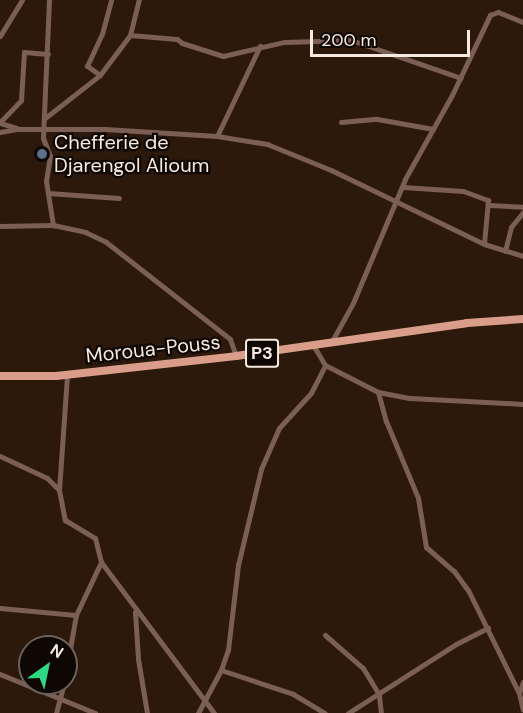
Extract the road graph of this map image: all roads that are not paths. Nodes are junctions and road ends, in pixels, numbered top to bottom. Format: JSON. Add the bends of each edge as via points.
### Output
{"nodes":[{"id":1,"x":22,"y":0,"type":"edge"},
{"id":2,"x":50,"y":0,"type":"edge"},
{"id":3,"x":111,"y":0,"type":"edge"},
{"id":4,"x":139,"y":0,"type":"edge"},
{"id":5,"x":523,"y":22,"type":"edge"},
{"id":6,"x":130,"y":34,"type":"junction"},
{"id":7,"x":0,"y":36,"type":"edge"},
{"id":8,"x":260,"y":46,"type":"junction"},
{"id":9,"x":48,"y":54,"type":"junction"},
{"id":10,"x":100,"y":75,"type":"junction"},
{"id":11,"x":461,"y":78,"type":"junction"},
{"id":12,"x":45,"y":118,"type":"junction"},
{"id":13,"x":340,"y":122,"type":"dead end"},
{"id":14,"x":0,"y":123,"type":"edge"},
{"id":15,"x":17,"y":129,"type":"junction"},
{"id":16,"x":433,"y":129,"type":"junction"},
{"id":17,"x":44,"y":130,"type":"junction"},
{"id":18,"x":0,"y":132,"type":"edge"},
{"id":19,"x":216,"y":135,"type":"junction"},
{"id":20,"x":403,"y":187,"type":"junction"},
{"id":21,"x":48,"y":193,"type":"junction"},
{"id":22,"x":119,"y":198,"type":"dead end"},
{"id":23,"x":396,"y":202,"type":"junction"},
{"id":24,"x":489,"y":205,"type":"junction"},
{"id":25,"x":523,"y":207,"type":"edge"},
{"id":26,"x":523,"y":212,"type":"edge"},
{"id":27,"x":53,"y":225,"type":"junction"},
{"id":28,"x":0,"y":226,"type":"edge"},
{"id":29,"x":484,"y":244,"type":"junction"},
{"id":30,"x":505,"y":251,"type":"junction"},
{"id":31,"x":523,"y":256,"type":"edge"},
{"id":32,"x":523,"y":319,"type":"edge"},
{"id":33,"x":332,"y":341,"type":"junction"},
{"id":34,"x":313,"y":345,"type":"junction"},
{"id":35,"x":236,"y":356,"type":"junction"},
{"id":36,"x":325,"y":365,"type":"junction"},
{"id":37,"x":67,"y":375,"type":"junction"},
{"id":38,"x":0,"y":376,"type":"edge"},
{"id":39,"x":378,"y":392,"type":"junction"},
{"id":40,"x":523,"y":404,"type":"edge"},
{"id":41,"x":0,"y":456,"type":"edge"},
{"id":42,"x":59,"y":490,"type":"junction"},
{"id":43,"x":101,"y":562,"type":"junction"},
{"id":44,"x":0,"y":608,"type":"edge"},
{"id":45,"x":135,"y":610,"type":"junction"},
{"id":46,"x":76,"y":615,"type":"junction"},
{"id":47,"x":488,"y":628,"type":"junction"},
{"id":48,"x":72,"y":635,"type":"edge"},
{"id":49,"x":325,"y":635,"type":"dead end"},
{"id":50,"x":221,"y":670,"type":"junction"},
{"id":51,"x":0,"y":674,"type":"edge"},
{"id":52,"x":523,"y":682,"type":"edge"},
{"id":53,"x":519,"y":693,"type":"junction"},
{"id":54,"x":62,"y":695,"type":"edge"},
{"id":55,"x":379,"y":695,"type":"junction"},
{"id":56,"x":61,"y":699,"type":"junction"},
{"id":57,"x":205,"y":701,"type":"junction"},
{"id":58,"x":523,"y":712,"type":"edge"},
{"id":59,"x":56,"y":713,"type":"edge"},
{"id":60,"x":95,"y":713,"type":"edge"},
{"id":61,"x":147,"y":713,"type":"edge"},
{"id":62,"x":198,"y":713,"type":"edge"},
{"id":63,"x":214,"y":713,"type":"edge"},
{"id":64,"x":325,"y":713,"type":"edge"},
{"id":65,"x":348,"y":713,"type":"edge"},
{"id":66,"x":381,"y":713,"type":"edge"}],
"edges":[{"from":1,"to":7,"type":"street"},
{"from":2,"to":9,"type":"street"},
{"from":3,"to":10,"type":"street","via":[[99,42],[87,63]]},
{"from":4,"to":6,"type":"street"},
{"from":5,"to":11,"type":"street","via":[[493,12]]},
{"from":6,"to":8,"type":"street","via":[[177,39],[223,56]]},
{"from":6,"to":10,"type":"street"},
{"from":8,"to":11,"type":"street","via":[[351,40]]},
{"from":8,"to":19,"type":"street"},
{"from":9,"to":12,"type":"street"},
{"from":9,"to":14,"type":"street","via":[[24,52],[21,100]]},
{"from":10,"to":12,"type":"street"},
{"from":11,"to":16,"type":"street"},
{"from":12,"to":17,"type":"street"},
{"from":13,"to":16,"type":"street","via":[[377,119]]},
{"from":14,"to":15,"type":"street"},
{"from":15,"to":17,"type":"street"},
{"from":15,"to":18,"type":"street"},
{"from":16,"to":20,"type":"street"},
{"from":17,"to":19,"type":"street"},
{"from":17,"to":21,"type":"street","via":[[50,156],[46,174]]},
{"from":19,"to":23,"type":"street","via":[[267,144]]},
{"from":20,"to":23,"type":"street"},
{"from":20,"to":24,"type":"street","via":[[468,192],[488,200]]},
{"from":21,"to":22,"type":"street"},
{"from":21,"to":27,"type":"street"},
{"from":23,"to":29,"type":"street"},
{"from":23,"to":33,"type":"street","via":[[353,303]]},
{"from":24,"to":25,"type":"street"},
{"from":24,"to":29,"type":"street"},
{"from":26,"to":30,"type":"street","via":[[512,224]]},
{"from":27,"to":28,"type":"street"},
{"from":27,"to":35,"type":"street","via":[[85,232],[120,252],[230,339]]},
{"from":29,"to":30,"type":"street"},
{"from":30,"to":31,"type":"street"},
{"from":32,"to":33,"type":"main road","name":"Moroua-Pouss","number":"P3"},
{"from":33,"to":34,"type":"main road","name":"Moroua-Pouss","number":"P3"},
{"from":34,"to":35,"type":"main road","name":"Moroua-Pouss","number":"P3"},
{"from":34,"to":36,"type":"street"},
{"from":35,"to":37,"type":"main road","name":"Moroua-Pouss","number":"P3"},
{"from":36,"to":39,"type":"street"},
{"from":36,"to":50,"type":"street","via":[[311,393],[279,428],[261,469],[238,565],[228,650]]},
{"from":37,"to":38,"type":"main road","name":"Moroua-Pouss","number":"P3"},
{"from":37,"to":42,"type":"street"},
{"from":39,"to":40,"type":"street","via":[[410,398]]},
{"from":39,"to":47,"type":"street","via":[[418,498],[426,547],[460,579]]},
{"from":41,"to":42,"type":"street","via":[[47,478]]},
{"from":42,"to":43,"type":"street","via":[[65,520],[95,538]]},
{"from":43,"to":45,"type":"street"},
{"from":43,"to":46,"type":"street"},
{"from":44,"to":46,"type":"street"},
{"from":45,"to":57,"type":"street"},
{"from":45,"to":61,"type":"street"},
{"from":46,"to":48,"type":"street"},
{"from":47,"to":53,"type":"street"},
{"from":47,"to":55,"type":"street","via":[[420,666]]},
{"from":49,"to":55,"type":"street","via":[[357,661]]},
{"from":50,"to":57,"type":"street"},
{"from":50,"to":64,"type":"street","via":[[293,694]]},
{"from":51,"to":56,"type":"street"},
{"from":52,"to":53,"type":"street"},
{"from":53,"to":58,"type":"street"},
{"from":54,"to":56,"type":"street"},
{"from":55,"to":65,"type":"street"},
{"from":55,"to":66,"type":"street"},
{"from":56,"to":59,"type":"street"},
{"from":56,"to":60,"type":"street"},
{"from":57,"to":62,"type":"street"},
{"from":57,"to":63,"type":"street"}]}
